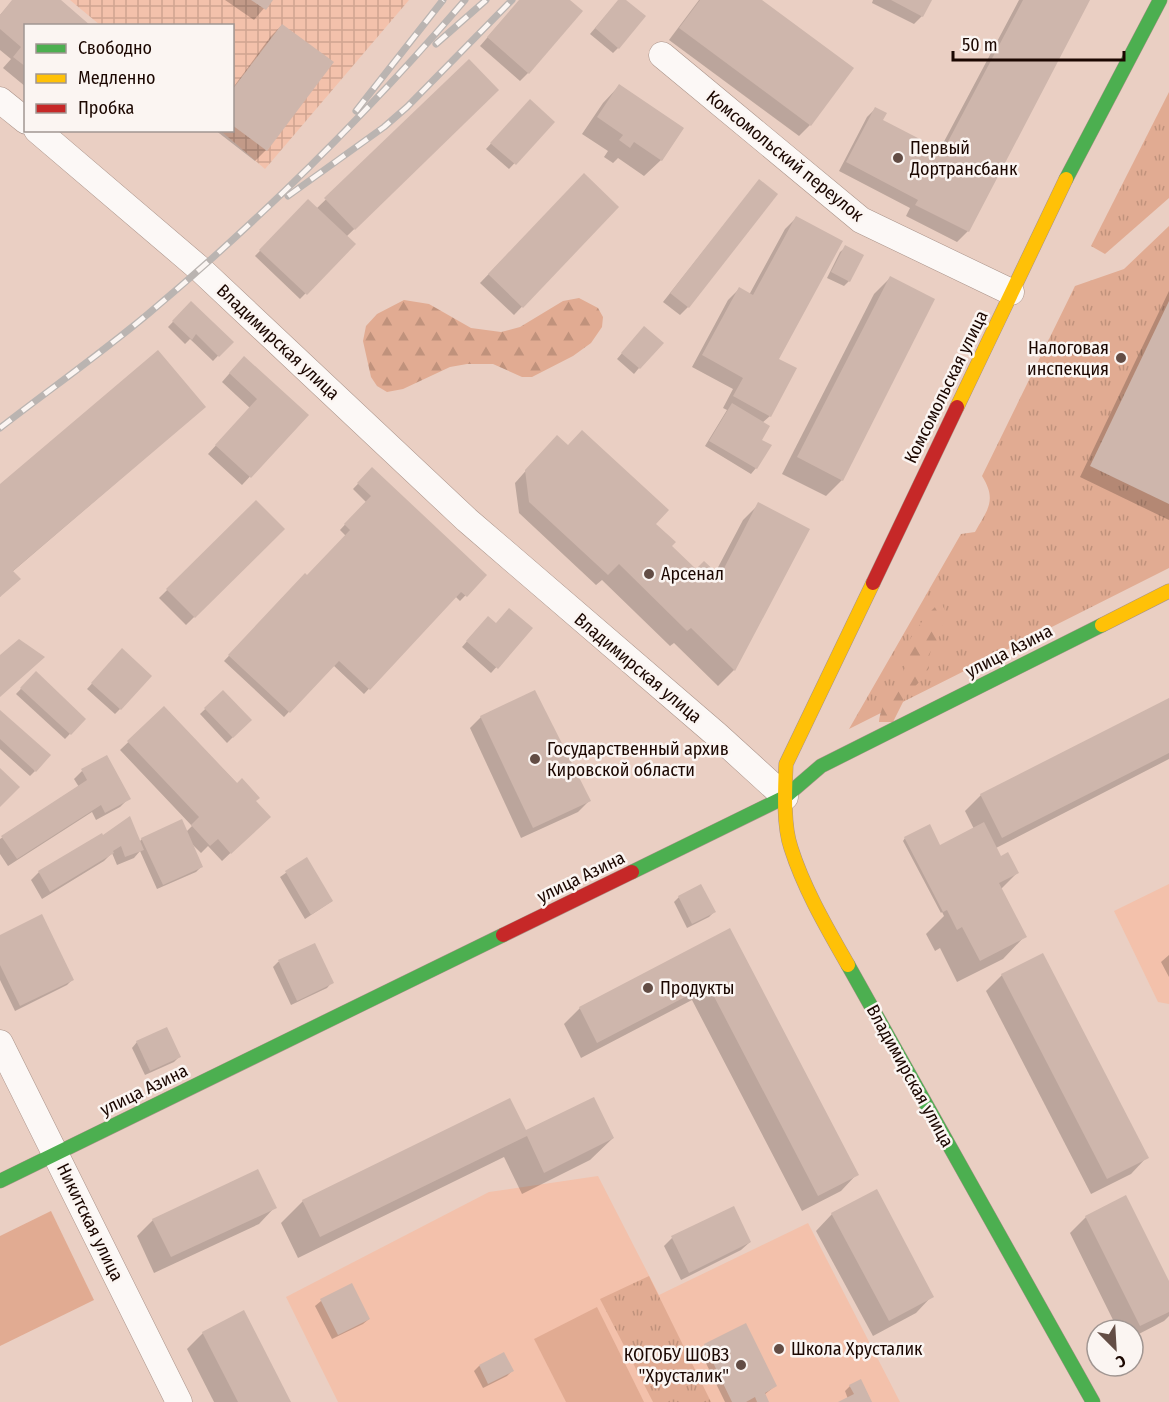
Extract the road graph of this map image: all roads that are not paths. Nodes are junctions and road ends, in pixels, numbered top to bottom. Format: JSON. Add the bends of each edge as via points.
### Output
{"nodes":[{"id":1,"x":1160,"y":0,"type":"edge"},
{"id":2,"x":662,"y":55,"type":"dead end"},
{"id":3,"x":0,"y":100,"type":"edge"},
{"id":4,"x":24,"y":119,"type":"edge"},
{"id":5,"x":39,"y":132,"type":"edge"},
{"id":6,"x":1011,"y":292,"type":"junction"},
{"id":7,"x":1169,"y":591,"type":"edge"},
{"id":8,"x":784,"y":797,"type":"junction"},
{"id":9,"x":0,"y":1043,"type":"edge"},
{"id":10,"x":56,"y":1153,"type":"junction"},
{"id":11,"x":0,"y":1181,"type":"edge"},
{"id":12,"x":179,"y":1402,"type":"edge"},
{"id":13,"x":1094,"y":1402,"type":"edge"}],
"edges":[{"from":1,"to":6,"type":"main road","name":"Комсомольская улица","via":[[1084,142]]},
{"from":2,"to":6,"type":"street","name":"Комсомольский переулок","via":[[861,220]]},
{"from":3,"to":4,"type":"street"},
{"from":5,"to":8,"type":"street","name":"Владимирская улица","via":[[200,269],[476,528]]},
{"from":6,"to":8,"type":"main road","name":"Комсомольская улица","via":[[786,764]]},
{"from":7,"to":8,"type":"main road","name":"улица Азина","via":[[821,766]]},
{"from":8,"to":10,"type":"main road","name":"улица Азина"},
{"from":8,"to":13,"type":"main road","name":"Владимирская улица","via":[[790,846],[819,914]]},
{"from":9,"to":10,"type":"street","name":"Никитская улица"},
{"from":10,"to":11,"type":"main road","name":"улица Азина"},
{"from":10,"to":12,"type":"street","name":"Никитская улица"}]}
